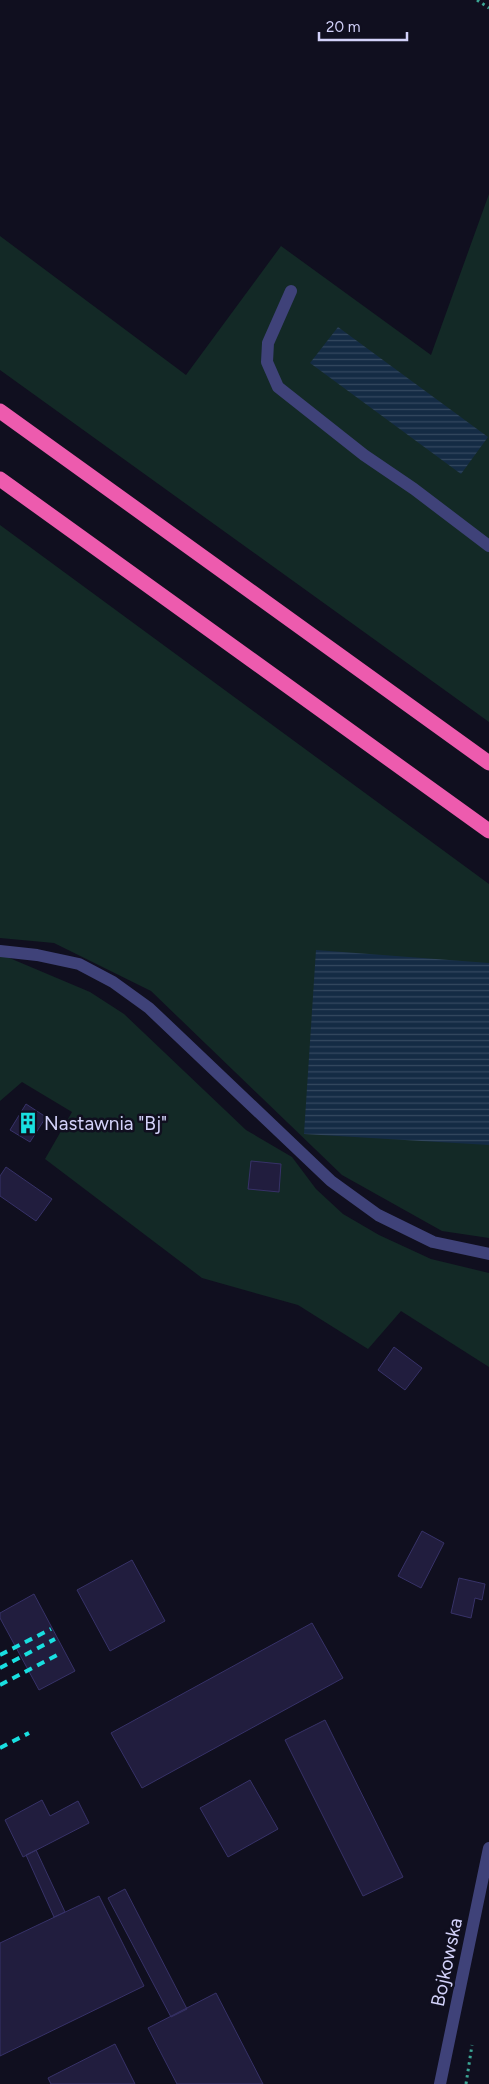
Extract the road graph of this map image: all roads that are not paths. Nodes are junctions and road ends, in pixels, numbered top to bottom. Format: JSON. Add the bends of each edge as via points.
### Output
{"nodes":[{"id":1,"x":291,"y":291,"type":"dead end"},
{"id":2,"x":0,"y":412,"type":"edge"},
{"id":3,"x":0,"y":479,"type":"edge"},
{"id":4,"x":489,"y":546,"type":"edge"},
{"id":5,"x":489,"y":763,"type":"edge"},
{"id":6,"x":483,"y":827,"type":"edge"},
{"id":7,"x":0,"y":951,"type":"edge"},
{"id":8,"x":489,"y":1254,"type":"edge"},
{"id":9,"x":489,"y":1848,"type":"edge"},
{"id":10,"x":440,"y":2084,"type":"edge"}],
"edges":[{"from":1,"to":4,"type":"street","via":[[268,343],[267,362],[278,387],[364,455]]},
{"from":2,"to":5,"type":"highway"},
{"from":3,"to":6,"type":"highway"},
{"from":7,"to":8,"type":"street","via":[[79,964],[113,982],[149,1008],[331,1181],[354,1198],[378,1215],[433,1242]]},
{"from":9,"to":10,"type":"street","name":"Bojkowska"}]}
